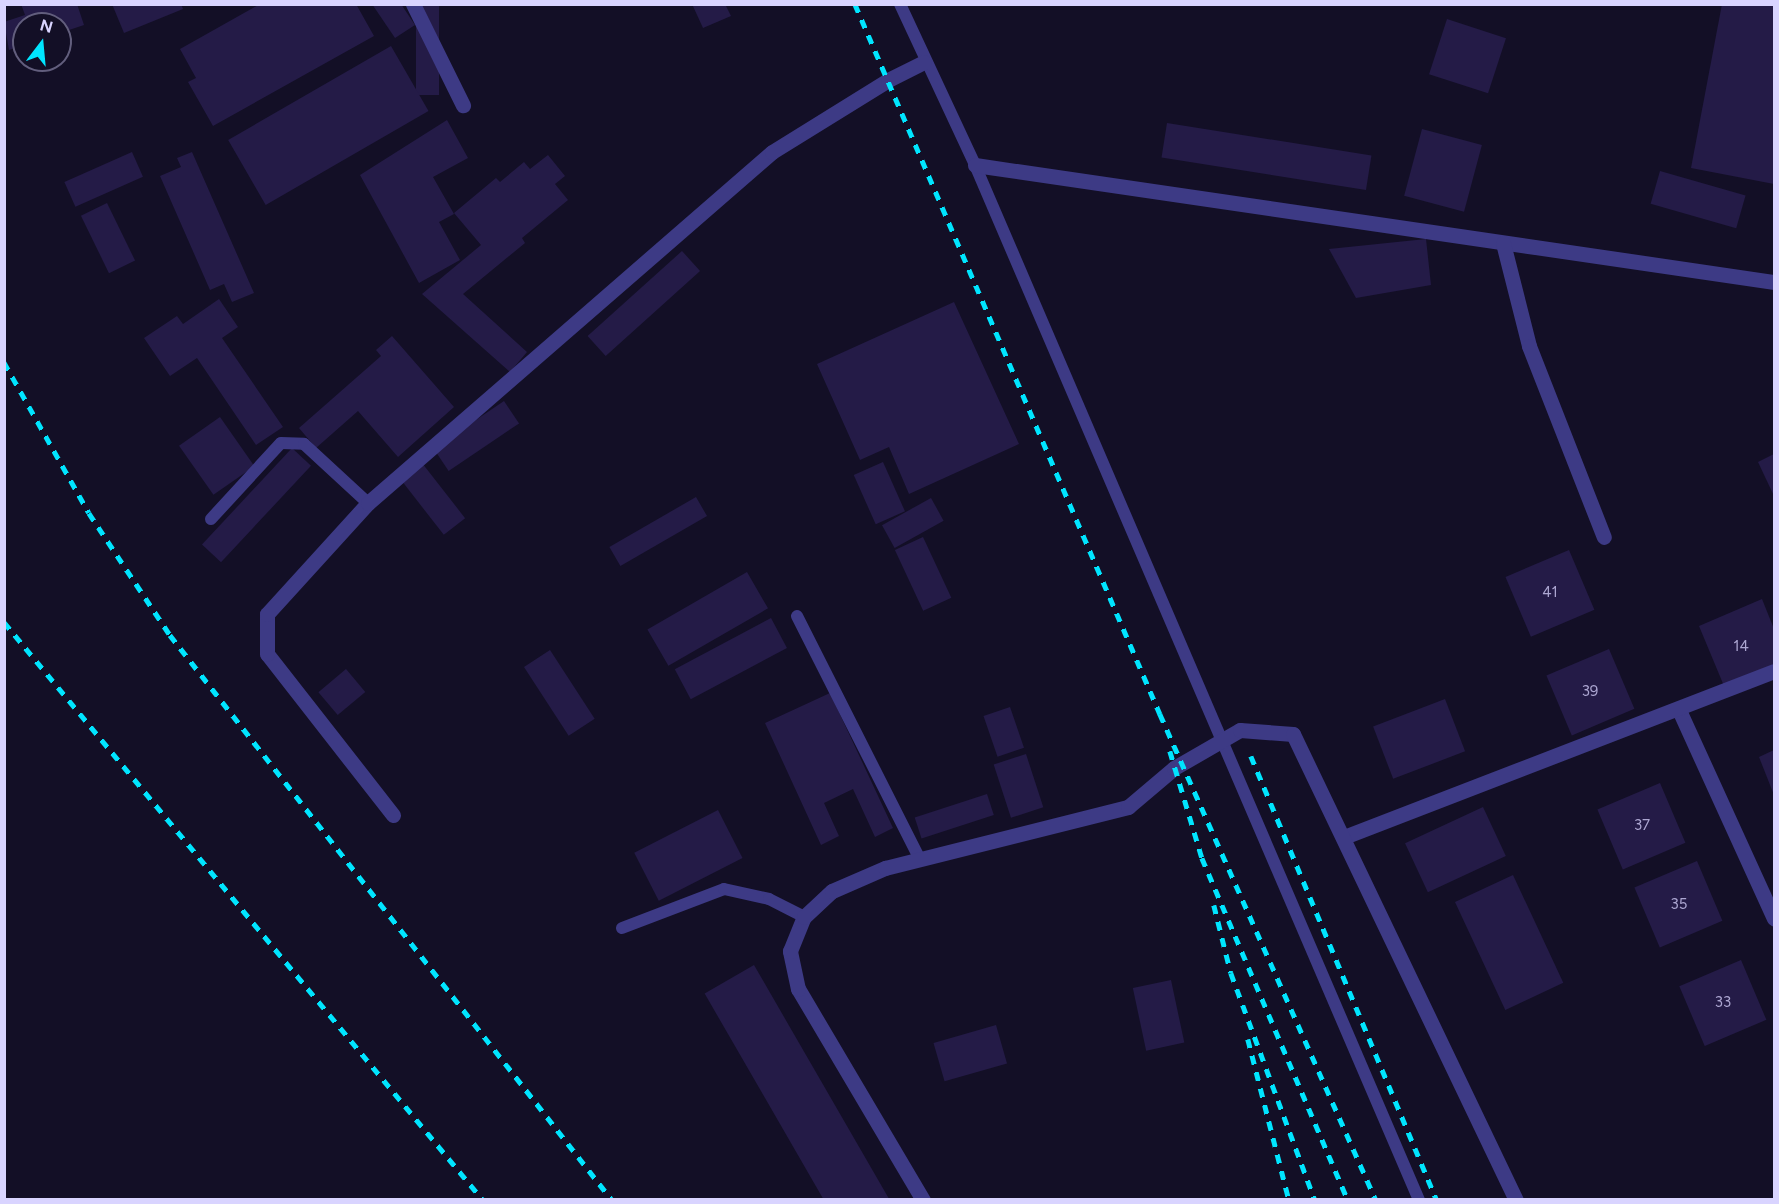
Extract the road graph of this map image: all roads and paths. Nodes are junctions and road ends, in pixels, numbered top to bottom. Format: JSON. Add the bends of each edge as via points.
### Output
{"nodes":[{"id":1,"x":413,"y":4,"type":"edge"},
{"id":2,"x":900,"y":4,"type":"edge"},
{"id":3,"x":924,"y":62,"type":"junction"},
{"id":4,"x":463,"y":105,"type":"dead end"},
{"id":5,"x":975,"y":165,"type":"junction"},
{"id":6,"x":1503,"y":243,"type":"junction"},
{"id":7,"x":1774,"y":282,"type":"edge"},
{"id":8,"x":368,"y":503,"type":"junction"},
{"id":9,"x":211,"y":519,"type":"dead end"},
{"id":10,"x":1604,"y":537,"type":"dead end"},
{"id":11,"x":797,"y":616,"type":"dead end"},
{"id":12,"x":1774,"y":671,"type":"edge"},
{"id":13,"x":1679,"y":710,"type":"junction"},
{"id":14,"x":1220,"y":741,"type":"junction"},
{"id":15,"x":393,"y":815,"type":"dead end"},
{"id":16,"x":1344,"y":837,"type":"junction"},
{"id":17,"x":920,"y":859,"type":"junction"},
{"id":18,"x":804,"y":917,"type":"junction"},
{"id":19,"x":1774,"y":918,"type":"edge"},
{"id":20,"x":622,"y":928,"type":"dead end"},
{"id":21,"x":923,"y":1200,"type":"edge"},
{"id":22,"x":1419,"y":1200,"type":"edge"},
{"id":23,"x":1516,"y":1200,"type":"edge"}],
"edges":[{"from":1,"to":4,"type":"street"},
{"from":2,"to":3,"type":"lane"},
{"from":3,"to":5,"type":"lane"},
{"from":3,"to":8,"type":"street","via":[[772,152]]},
{"from":5,"to":6,"type":"street"},
{"from":5,"to":14,"type":"lane"},
{"from":6,"to":7,"type":"street"},
{"from":6,"to":10,"type":"street","via":[[1529,346]]},
{"from":8,"to":9,"type":"lane","via":[[304,444],[281,443]]},
{"from":8,"to":15,"type":"street","via":[[267,614],[267,654]]},
{"from":11,"to":17,"type":"lane"},
{"from":12,"to":13,"type":"street"},
{"from":13,"to":16,"type":"street"},
{"from":13,"to":19,"type":"street"},
{"from":14,"to":16,"type":"street","via":[[1240,730],[1293,734]]},
{"from":14,"to":17,"type":"street","via":[[1174,768],[1128,807]]},
{"from":14,"to":22,"type":"lane"},
{"from":16,"to":23,"type":"street"},
{"from":17,"to":18,"type":"street","via":[[885,868],[832,891]]},
{"from":18,"to":20,"type":"lane","via":[[769,899],[724,890]]},
{"from":18,"to":21,"type":"street","via":[[790,951],[798,989]]}]}
